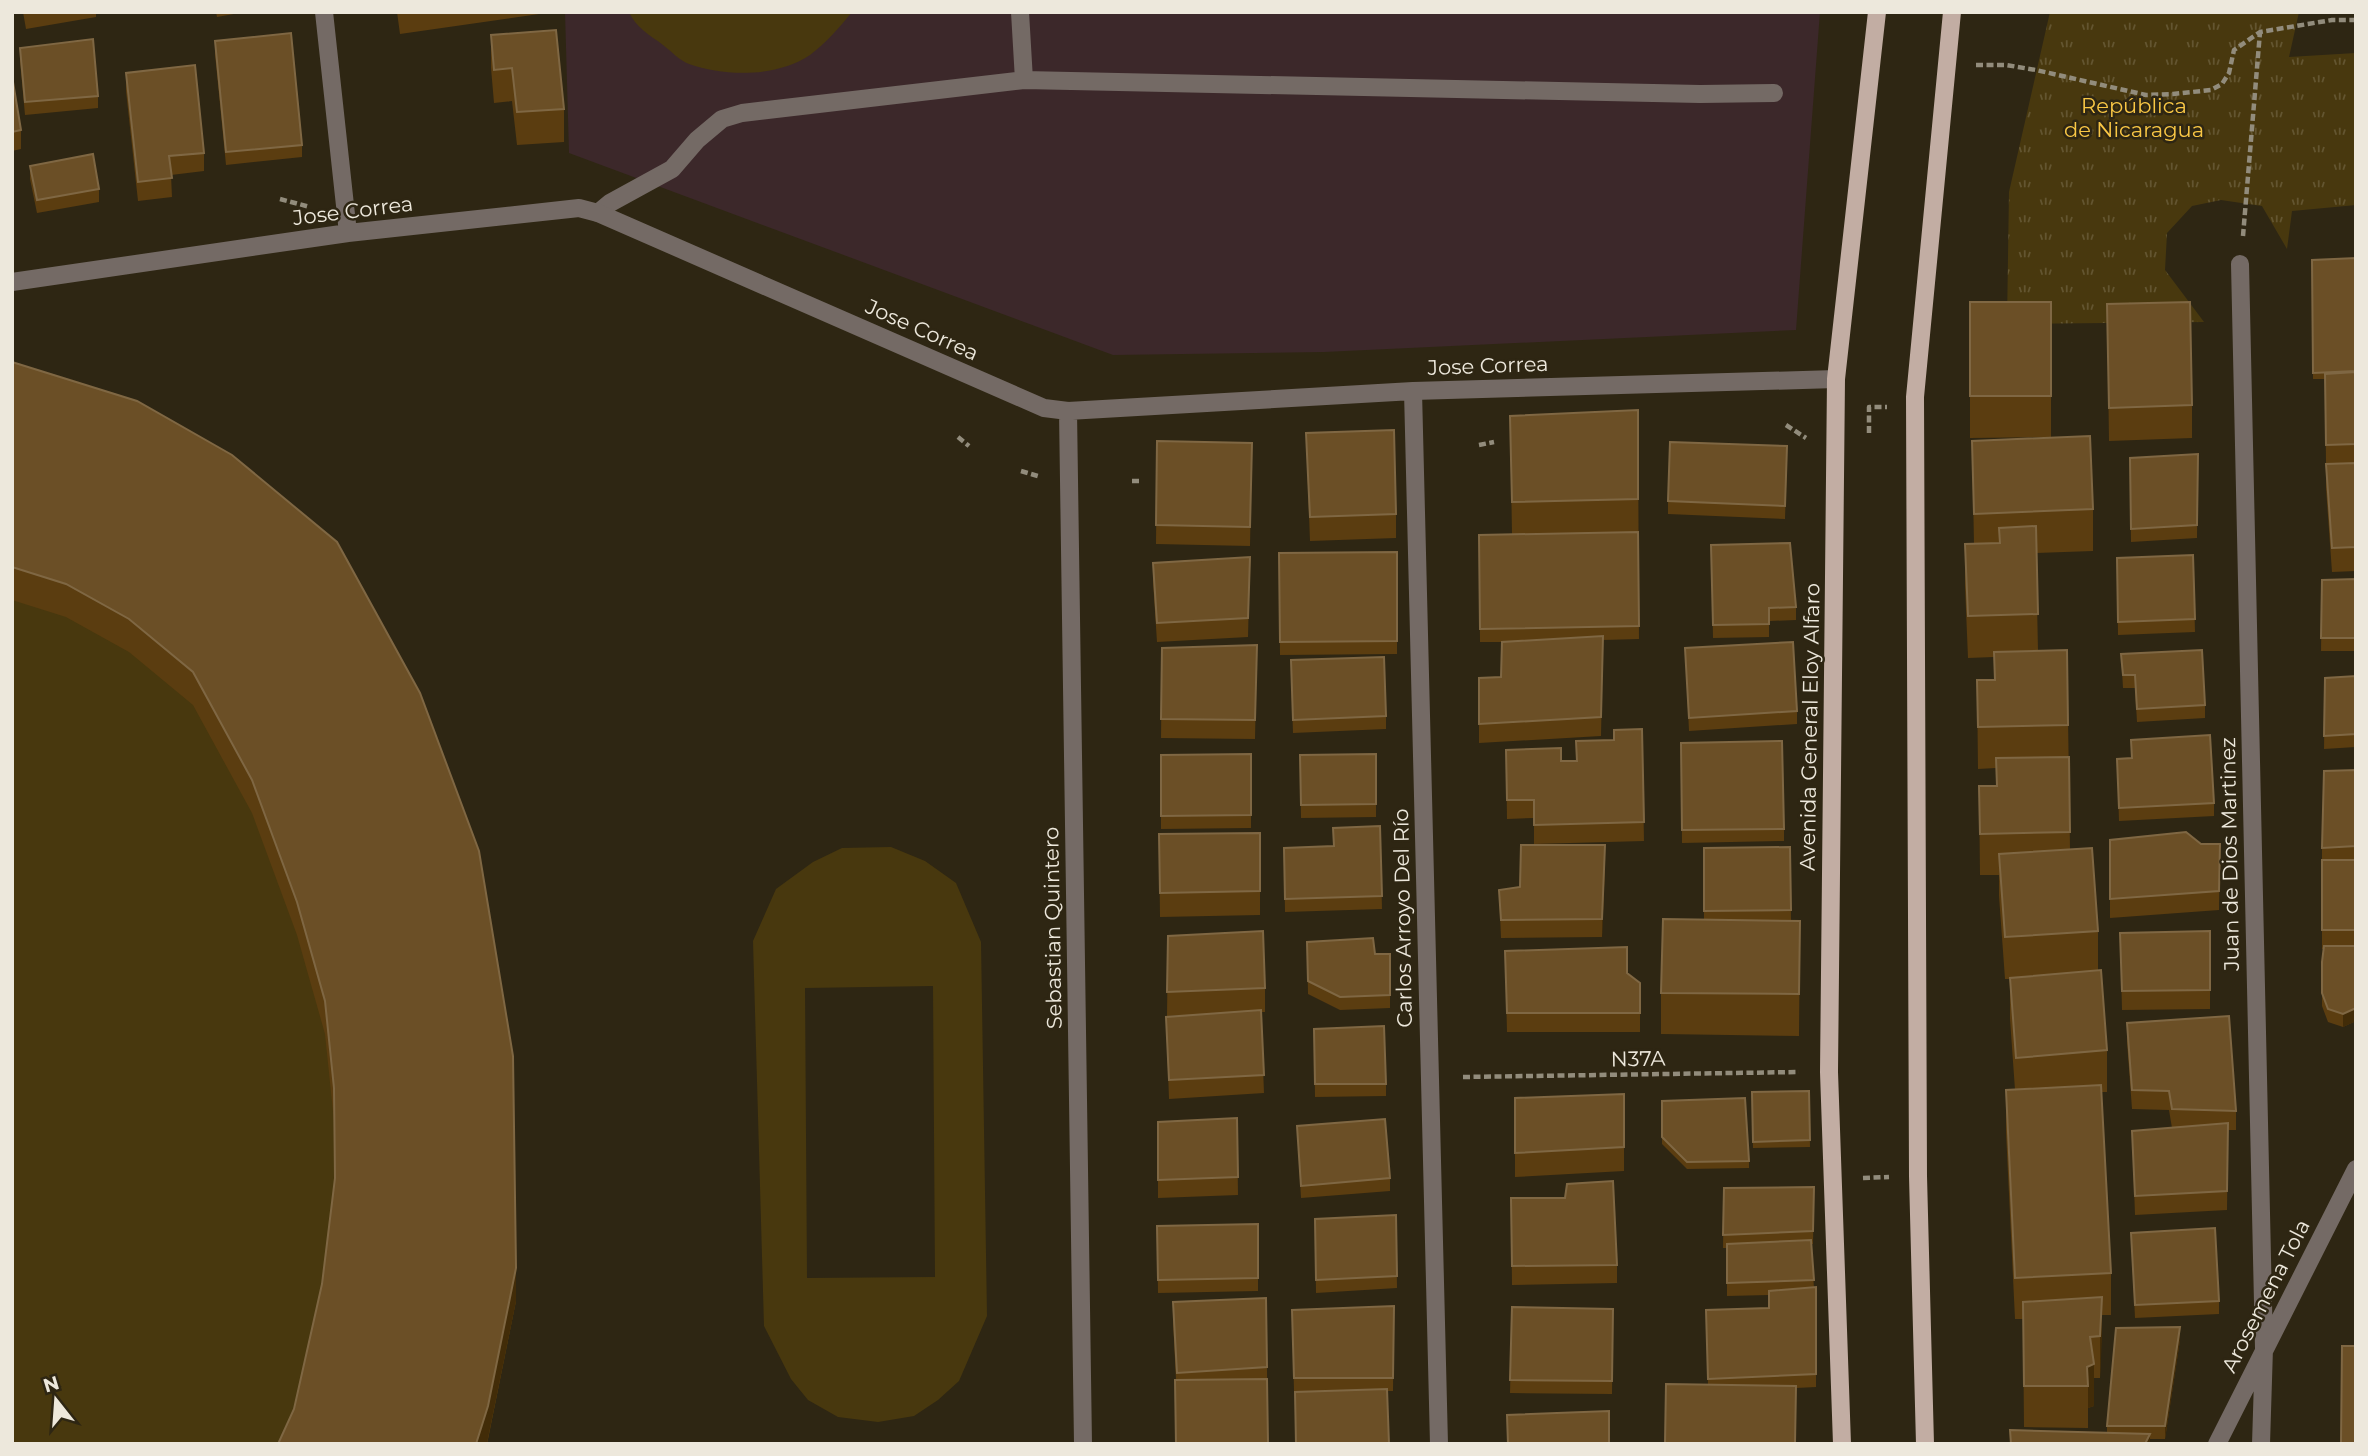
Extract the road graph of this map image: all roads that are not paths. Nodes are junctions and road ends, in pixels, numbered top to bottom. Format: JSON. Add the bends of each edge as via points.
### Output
{"nodes":[{"id":1,"x":324,"y":12,"type":"edge"},
{"id":2,"x":1020,"y":12,"type":"edge"},
{"id":3,"x":1877,"y":12,"type":"edge"},
{"id":4,"x":1952,"y":12,"type":"edge"},
{"id":5,"x":1024,"y":80,"type":"junction"},
{"id":6,"x":1774,"y":93,"type":"dead end"},
{"id":7,"x":598,"y":213,"type":"junction"},
{"id":8,"x":348,"y":233,"type":"junction"},
{"id":9,"x":2240,"y":264,"type":"road end"},
{"id":10,"x":12,"y":282,"type":"edge"},
{"id":11,"x":1836,"y":379,"type":"junction"},
{"id":12,"x":1413,"y":391,"type":"junction"},
{"id":13,"x":1068,"y":411,"type":"junction"},
{"id":14,"x":2356,"y":1169,"type":"edge"},
{"id":15,"x":2264,"y":1348,"type":"junction"},
{"id":16,"x":1083,"y":1444,"type":"edge"},
{"id":17,"x":1439,"y":1444,"type":"edge"},
{"id":18,"x":1842,"y":1444,"type":"edge"},
{"id":19,"x":1925,"y":1444,"type":"edge"},
{"id":20,"x":2217,"y":1444,"type":"edge"},
{"id":21,"x":2261,"y":1444,"type":"edge"}],
"edges":[{"from":1,"to":8,"type":"street"},
{"from":2,"to":5,"type":"street"},
{"from":3,"to":11,"type":"main road","name":"Avenida General Eloy Alfaro"},
{"from":4,"to":19,"type":"main road","via":[[1915,397],[1918,1162]]},
{"from":5,"to":6,"type":"street"},
{"from":5,"to":7,"type":"street","via":[[742,113],[722,120],[697,140],[672,169]]},
{"from":7,"to":8,"type":"street","name":"Jose Correa","via":[[579,208]]},
{"from":7,"to":13,"type":"street","name":"Jose Correa","via":[[1044,408]]},
{"from":8,"to":10,"type":"street","name":"Jose Correa"},
{"from":9,"to":15,"type":"street","name":"Juan de Dios Martinez"},
{"from":11,"to":12,"type":"street","name":"Jose Correa"},
{"from":11,"to":18,"type":"main road","name":"Avenida General Eloy Alfaro","via":[[1829,1072]]},
{"from":12,"to":13,"type":"street","name":"Jose Correa"},
{"from":12,"to":17,"type":"street","name":"Carlos Arroyo Del Río"},
{"from":13,"to":16,"type":"street","name":"Sebastian Quintero"},
{"from":14,"to":15,"type":"street","name":"Arosemena Tola"},
{"from":15,"to":20,"type":"street","name":"Arosemena Tola"},
{"from":15,"to":21,"type":"street","name":"Juan de Dios Martinez"}]}
